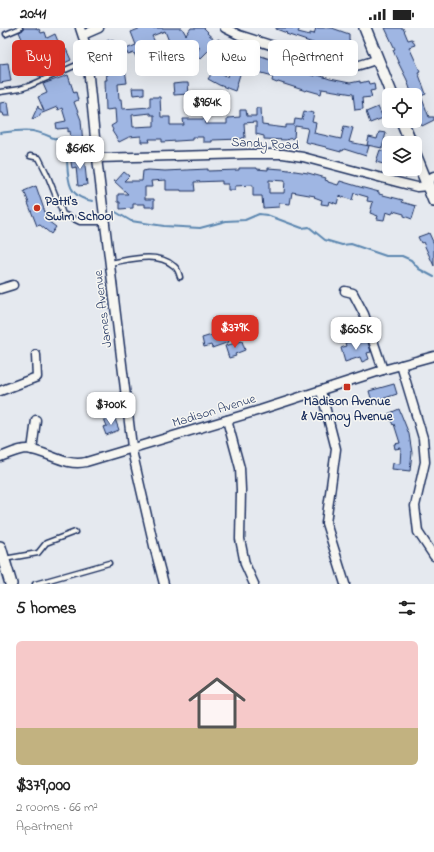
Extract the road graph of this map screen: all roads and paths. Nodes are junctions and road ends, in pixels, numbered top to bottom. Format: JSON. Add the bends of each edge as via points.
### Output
{"nodes":[{"id":1,"x":20,"y":28,"type":"edge"},
{"id":2,"x":99,"y":28,"type":"edge"},
{"id":3,"x":226,"y":28,"type":"edge"},
{"id":4,"x":365,"y":28,"type":"edge"},
{"id":5,"x":82,"y":31,"type":"edge"},
{"id":6,"x":6,"y":34,"type":"dead end"},
{"id":7,"x":378,"y":58,"type":"junction"},
{"id":8,"x":73,"y":66,"type":"edge"},
{"id":9,"x":89,"y":76,"type":"edge"},
{"id":10,"x":389,"y":88,"type":"edge"},
{"id":11,"x":0,"y":92,"type":"edge"},
{"id":12,"x":30,"y":156,"type":"dead end"},
{"id":13,"x":97,"y":158,"type":"junction"},
{"id":14,"x":422,"y":169,"type":"edge"},
{"id":15,"x":434,"y":176,"type":"edge"},
{"id":16,"x":431,"y":188,"type":"edge"},
{"id":17,"x":434,"y":201,"type":"edge"},
{"id":18,"x":105,"y":222,"type":"junction"},
{"id":19,"x":110,"y":263,"type":"junction"},
{"id":20,"x":180,"y":277,"type":"dead end"},
{"id":21,"x":12,"y":285,"type":"dead end"},
{"id":22,"x":0,"y":289,"type":"edge"},
{"id":23,"x":345,"y":290,"type":"dead end"},
{"id":24,"x":36,"y":355,"type":"dead end"},
{"id":25,"x":434,"y":356,"type":"edge"},
{"id":26,"x":401,"y":365,"type":"junction"},
{"id":27,"x":382,"y":370,"type":"junction"},
{"id":28,"x":0,"y":391,"type":"edge"},
{"id":29,"x":321,"y":391,"type":"junction"},
{"id":30,"x":36,"y":420,"type":"dead end"},
{"id":31,"x":227,"y":420,"type":"junction"},
{"id":32,"x":132,"y":448,"type":"junction"},
{"id":33,"x":32,"y":450,"type":"junction"},
{"id":34,"x":0,"y":457,"type":"edge"},
{"id":35,"x":75,"y":532,"type":"dead end"},
{"id":36,"x":0,"y":547,"type":"edge"},
{"id":37,"x":434,"y":556,"type":"edge"},
{"id":38,"x":4,"y":559,"type":"junction"},
{"id":39,"x":109,"y":563,"type":"dead end"},
{"id":40,"x":11,"y":584,"type":"edge"},
{"id":41,"x":35,"y":584,"type":"edge"},
{"id":42,"x":164,"y":584,"type":"edge"},
{"id":43,"x":254,"y":584,"type":"edge"},
{"id":44,"x":345,"y":584,"type":"edge"}],
"edges":[{"from":1,"to":6,"type":"lane"},
{"from":2,"to":5,"type":"street"},
{"from":3,"to":7,"type":"street","via":[[239,35],[346,68]]},
{"from":4,"to":7,"type":"street"},
{"from":7,"to":10,"type":"street"},
{"from":8,"to":11,"type":"lane","via":[[25,87]]},
{"from":9,"to":13,"type":"street","name":"James Avenue"},
{"from":12,"to":18,"type":"lane","via":[[40,158],[63,214],[80,222]]},
{"from":13,"to":16,"type":"street","name":"Sandy Road","via":[[283,154],[417,187]]},
{"from":13,"to":18,"type":"street","name":"James Avenue"},
{"from":14,"to":16,"type":"street"},
{"from":15,"to":16,"type":"street"},
{"from":16,"to":17,"type":"street"},
{"from":18,"to":19,"type":"street","name":"James Avenue"},
{"from":19,"to":20,"type":"lane","via":[[154,258],[175,267]]},
{"from":19,"to":32,"type":"street","name":"James Avenue"},
{"from":21,"to":22,"type":"street"},
{"from":23,"to":27,"type":"street","via":[[353,293],[360,305]]},
{"from":24,"to":28,"type":"street","via":[[37,377]]},
{"from":25,"to":26,"type":"street","name":"Madison Avenue"},
{"from":26,"to":27,"type":"street","name":"Madison Avenue"},
{"from":26,"to":37,"type":"street","via":[[423,438],[425,462],[415,506],[418,532]]},
{"from":27,"to":29,"type":"street","name":"Madison Avenue"},
{"from":29,"to":31,"type":"street","name":"Madison Avenue"},
{"from":29,"to":44,"type":"street","via":[[336,449],[326,523]]},
{"from":30,"to":33,"type":"street"},
{"from":31,"to":32,"type":"street","name":"Madison Avenue"},
{"from":31,"to":43,"type":"street","via":[[240,468],[240,539],[245,564]]},
{"from":32,"to":33,"type":"street","name":"Madison Avenue","via":[[81,463]]},
{"from":32,"to":42,"type":"street","name":"James Avenue"},
{"from":33,"to":34,"type":"street","name":"Madison Avenue","via":[[23,449]]},
{"from":35,"to":38,"type":"lane","via":[[46,543],[38,552]]},
{"from":36,"to":38,"type":"street"},
{"from":38,"to":40,"type":"street"},
{"from":39,"to":41,"type":"lane"}]}
